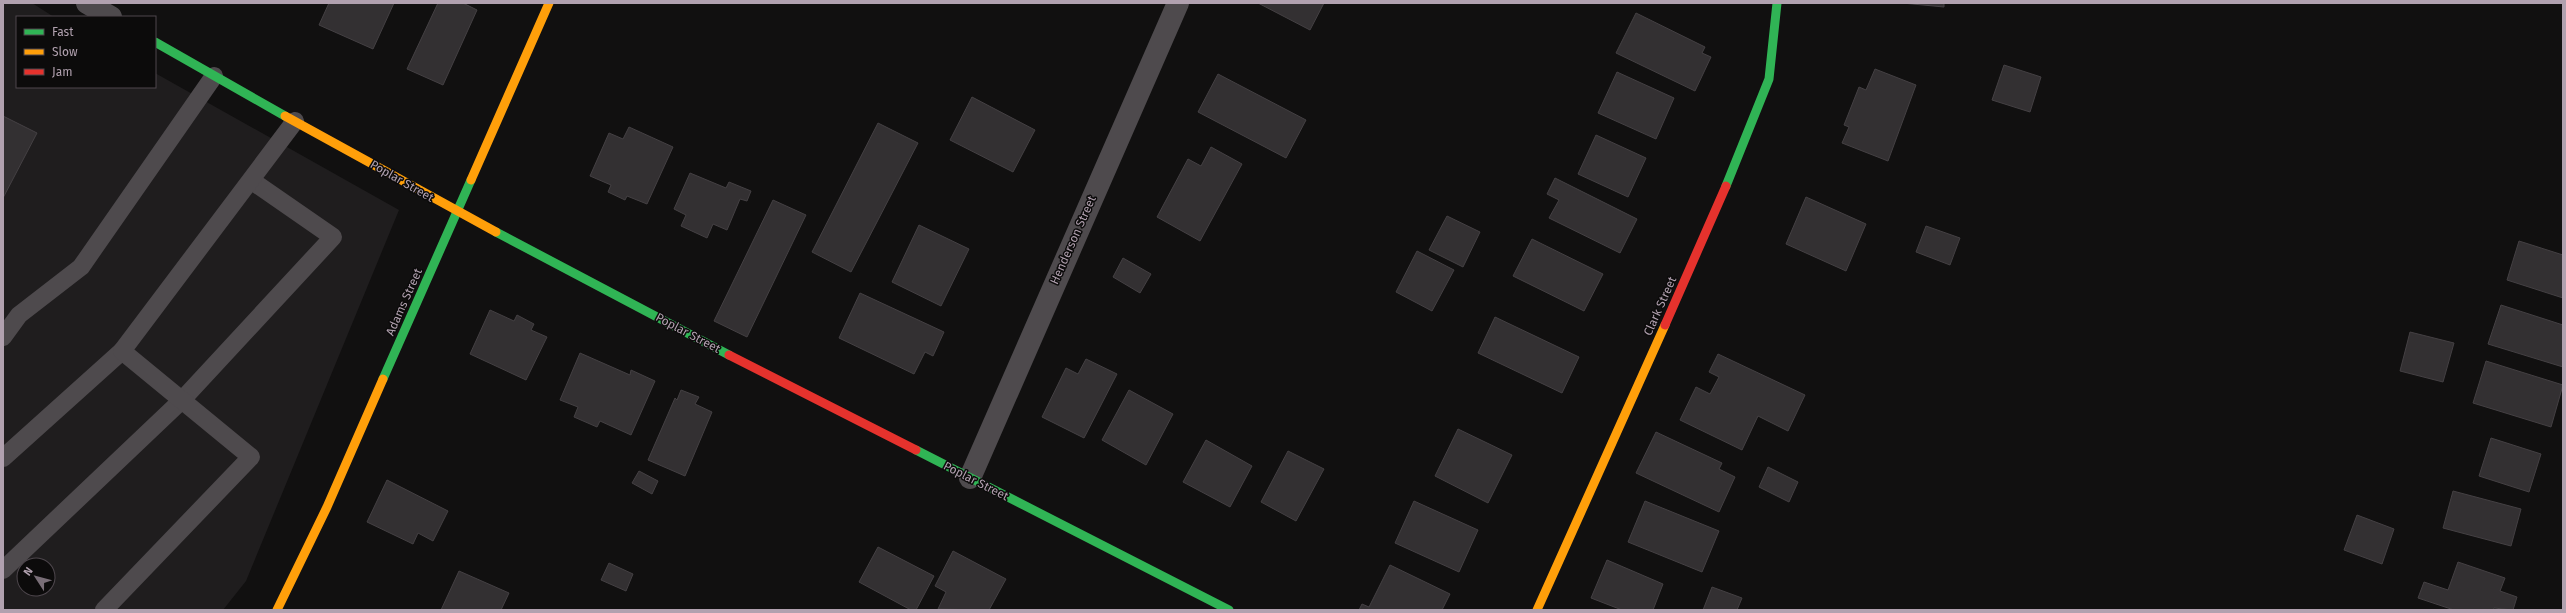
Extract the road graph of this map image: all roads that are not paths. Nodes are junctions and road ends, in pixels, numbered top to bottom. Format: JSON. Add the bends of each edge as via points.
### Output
{"nodes":[{"id":1,"x":87,"y":3,"type":"edge"},
{"id":2,"x":549,"y":3,"type":"edge"},
{"id":3,"x":1178,"y":3,"type":"edge"},
{"id":4,"x":1777,"y":3,"type":"edge"},
{"id":5,"x":109,"y":16,"type":"edge"},
{"id":6,"x":156,"y":43,"type":"edge"},
{"id":7,"x":214,"y":76,"type":"junction"},
{"id":8,"x":295,"y":121,"type":"junction"},
{"id":9,"x":252,"y":181,"type":"junction"},
{"id":10,"x":456,"y":212,"type":"junction"},
{"id":11,"x":3,"y":337,"type":"edge"},
{"id":12,"x":122,"y":350,"type":"junction"},
{"id":13,"x":182,"y":400,"type":"junction"},
{"id":14,"x":3,"y":458,"type":"edge"},
{"id":15,"x":970,"y":478,"type":"junction"},
{"id":16,"x":3,"y":570,"type":"edge"},
{"id":17,"x":104,"y":610,"type":"edge"},
{"id":18,"x":277,"y":610,"type":"edge"},
{"id":19,"x":1229,"y":610,"type":"edge"},
{"id":20,"x":1537,"y":610,"type":"edge"}],
"edges":[{"from":1,"to":5,"type":"street"},
{"from":2,"to":10,"type":"street","name":"Adams Street"},
{"from":3,"to":15,"type":"street","name":"Henderson Street"},
{"from":4,"to":20,"type":"street","name":"Clark Street","via":[[1769,79],[1713,218]]},
{"from":6,"to":7,"type":"street","name":"Poplar Street"},
{"from":7,"to":8,"type":"street","name":"Poplar Street"},
{"from":7,"to":11,"type":"lane","via":[[81,267],[19,316]]},
{"from":8,"to":9,"type":"lane"},
{"from":8,"to":10,"type":"street","name":"Poplar Street"},
{"from":9,"to":12,"type":"lane"},
{"from":9,"to":13,"type":"lane","via":[[333,237]]},
{"from":10,"to":15,"type":"street","name":"Poplar Street"},
{"from":10,"to":18,"type":"street","name":"Adams Street","via":[[327,507]]},
{"from":12,"to":13,"type":"lane"},
{"from":12,"to":14,"type":"lane"},
{"from":13,"to":16,"type":"lane"},
{"from":13,"to":17,"type":"lane","via":[[251,457]]},
{"from":15,"to":19,"type":"street","name":"Poplar Street"}]}
